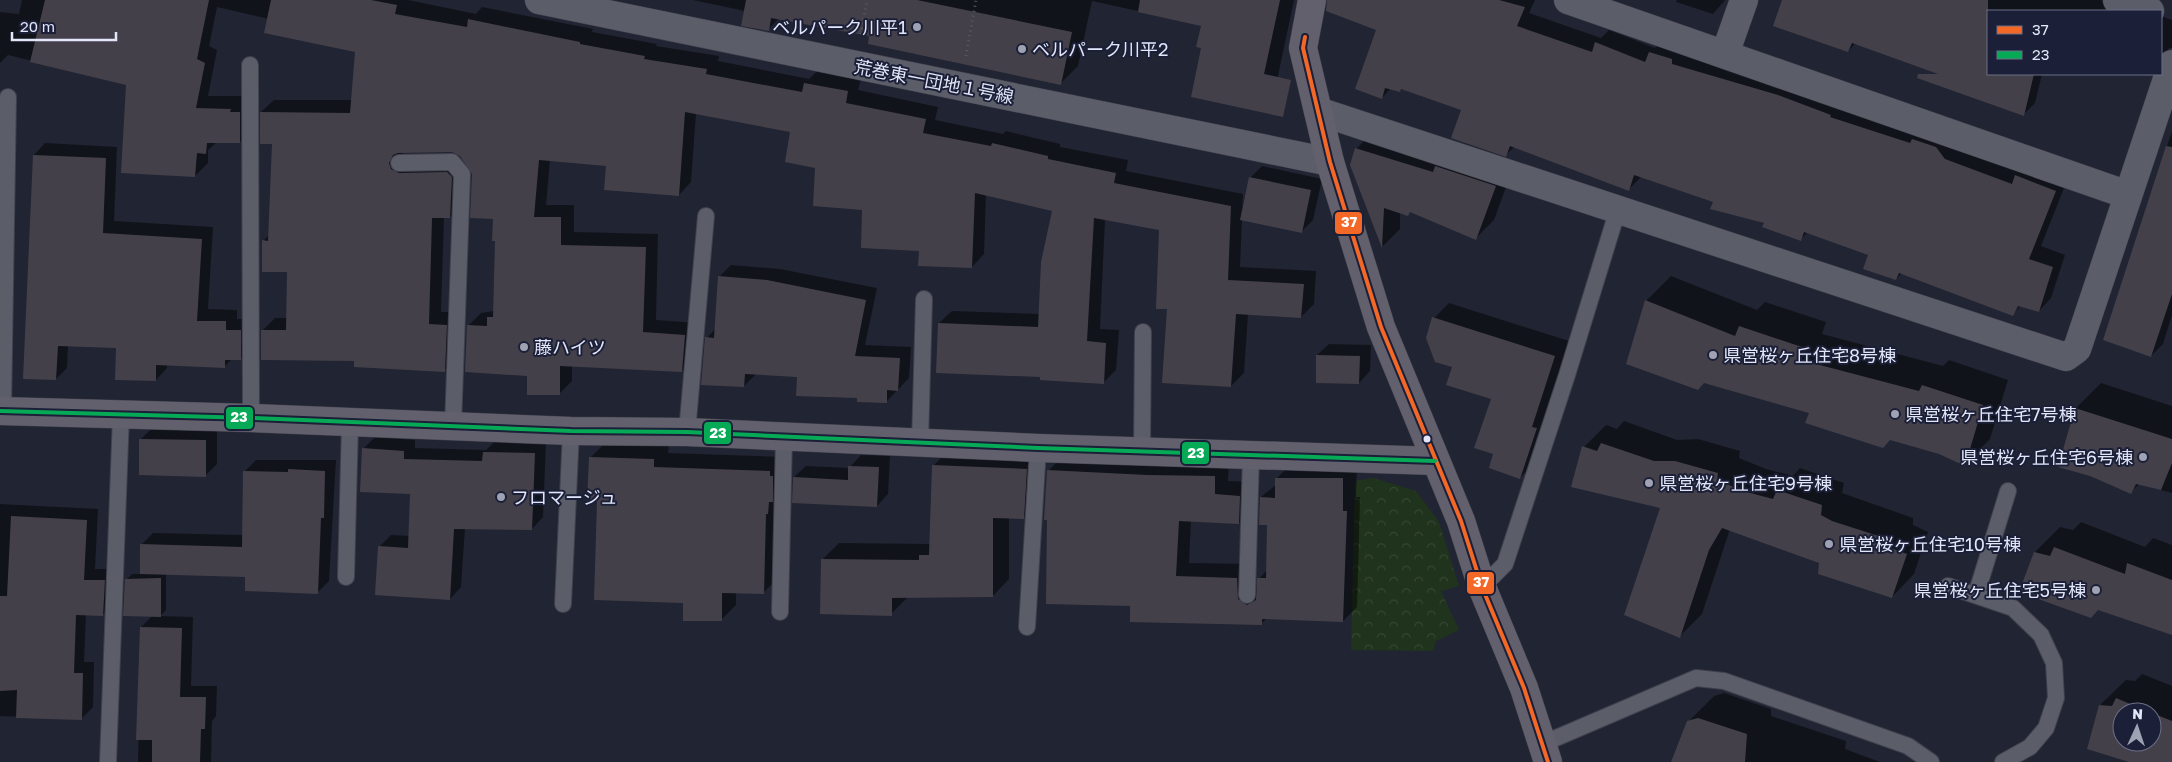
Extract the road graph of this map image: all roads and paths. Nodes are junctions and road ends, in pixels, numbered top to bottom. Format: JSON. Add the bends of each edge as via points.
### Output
{"nodes":[{"id":1,"x":538,"y":0,"type":"edge"},
{"id":2,"x":976,"y":0,"type":"edge"},
{"id":3,"x":1312,"y":0,"type":"edge"},
{"id":4,"x":1568,"y":0,"type":"edge"},
{"id":5,"x":1744,"y":0,"type":"edge"},
{"id":6,"x":2117,"y":0,"type":"edge"},
{"id":7,"x":2147,"y":10,"type":"edge"},
{"id":8,"x":1725,"y":54,"type":"junction"},
{"id":9,"x":2172,"y":64,"type":"edge"},
{"id":10,"x":250,"y":65,"type":"dead end"},
{"id":11,"x":960,"y":86,"type":"junction"},
{"id":12,"x":8,"y":97,"type":"dead end"},
{"id":13,"x":1318,"y":111,"type":"junction"},
{"id":14,"x":1330,"y":162,"type":"junction"},
{"id":15,"x":399,"y":163,"type":"dead end"},
{"id":16,"x":2128,"y":195,"type":"junction"},
{"id":17,"x":1618,"y":209,"type":"junction"},
{"id":18,"x":706,"y":216,"type":"dead end"},
{"id":19,"x":924,"y":299,"type":"dead end"},
{"id":20,"x":1144,"y":332,"type":"dead end"},
{"id":21,"x":2,"y":411,"type":"edge"},
{"id":22,"x":121,"y":415,"type":"junction"},
{"id":23,"x":251,"y":418,"type":"junction"},
{"id":24,"x":350,"y":423,"type":"junction"},
{"id":25,"x":453,"y":427,"type":"junction"},
{"id":26,"x":571,"y":432,"type":"junction"},
{"id":27,"x":687,"y":432,"type":"junction"},
{"id":28,"x":784,"y":438,"type":"junction"},
{"id":29,"x":920,"y":443,"type":"junction"},
{"id":30,"x":1038,"y":448,"type":"junction"},
{"id":31,"x":1142,"y":450,"type":"junction"},
{"id":32,"x":1251,"y":454,"type":"junction"},
{"id":33,"x":1435,"y":461,"type":"junction"},
{"id":34,"x":2008,"y":491,"type":"dead end"},
{"id":35,"x":346,"y":577,"type":"dead end"},
{"id":36,"x":1948,"y":586,"type":"dead end"},
{"id":37,"x":1482,"y":587,"type":"junction"},
{"id":38,"x":1247,"y":595,"type":"dead end"},
{"id":39,"x":1976,"y":595,"type":"junction"},
{"id":40,"x":563,"y":604,"type":"dead end"},
{"id":41,"x":780,"y":612,"type":"dead end"},
{"id":42,"x":1027,"y":627,"type":"dead end"},
{"id":43,"x":1545,"y":753,"type":"edge"},
{"id":44,"x":108,"y":762,"type":"edge"},
{"id":45,"x":1931,"y":762,"type":"edge"},
{"id":46,"x":2002,"y":762,"type":"edge"}],
"edges":[{"from":1,"to":11,"type":"street","name":"荒巻東一団地１号線"},
{"from":2,"to":11,"type":"path"},
{"from":3,"to":13,"type":"street","via":[[1303,48]]},
{"from":4,"to":8,"type":"street"},
{"from":5,"to":8,"type":"street"},
{"from":6,"to":7,"type":"street"},
{"from":8,"to":16,"type":"street"},
{"from":9,"to":16,"type":"street"},
{"from":10,"to":23,"type":"lane"},
{"from":11,"to":14,"type":"street","name":"荒巻東一団地１号線"},
{"from":12,"to":21,"type":"lane"},
{"from":13,"to":14,"type":"street"},
{"from":13,"to":17,"type":"street"},
{"from":14,"to":33,"type":"street","via":[[1381,327]]},
{"from":15,"to":25,"type":"lane","via":[[452,162],[462,174]]},
{"from":16,"to":17,"type":"street","via":[[2077,349],[2066,357]]},
{"from":17,"to":37,"type":"lane","via":[[1505,564]]},
{"from":18,"to":27,"type":"lane"},
{"from":19,"to":29,"type":"lane"},
{"from":20,"to":31,"type":"lane"},
{"from":21,"to":22,"type":"street"},
{"from":22,"to":23,"type":"street"},
{"from":22,"to":44,"type":"lane"},
{"from":23,"to":24,"type":"street"},
{"from":24,"to":25,"type":"street"},
{"from":24,"to":35,"type":"lane"},
{"from":25,"to":26,"type":"street"},
{"from":26,"to":27,"type":"street"},
{"from":26,"to":40,"type":"lane"},
{"from":27,"to":28,"type":"street"},
{"from":28,"to":29,"type":"street"},
{"from":28,"to":41,"type":"lane"},
{"from":29,"to":30,"type":"street"},
{"from":30,"to":31,"type":"street"},
{"from":30,"to":42,"type":"lane"},
{"from":31,"to":32,"type":"street"},
{"from":32,"to":33,"type":"street"},
{"from":32,"to":38,"type":"lane"},
{"from":33,"to":37,"type":"street","via":[[1461,521]]},
{"from":34,"to":39,"type":"lane"},
{"from":36,"to":39,"type":"lane"},
{"from":37,"to":43,"type":"street","via":[[1524,688]]},
{"from":39,"to":46,"type":"lane","via":[[2013,608],[2041,635],[2054,663],[2056,698],[2046,728],[2030,747]]},
{"from":43,"to":45,"type":"lane","via":[[1696,678],[1724,681],[1899,743]]}]}
